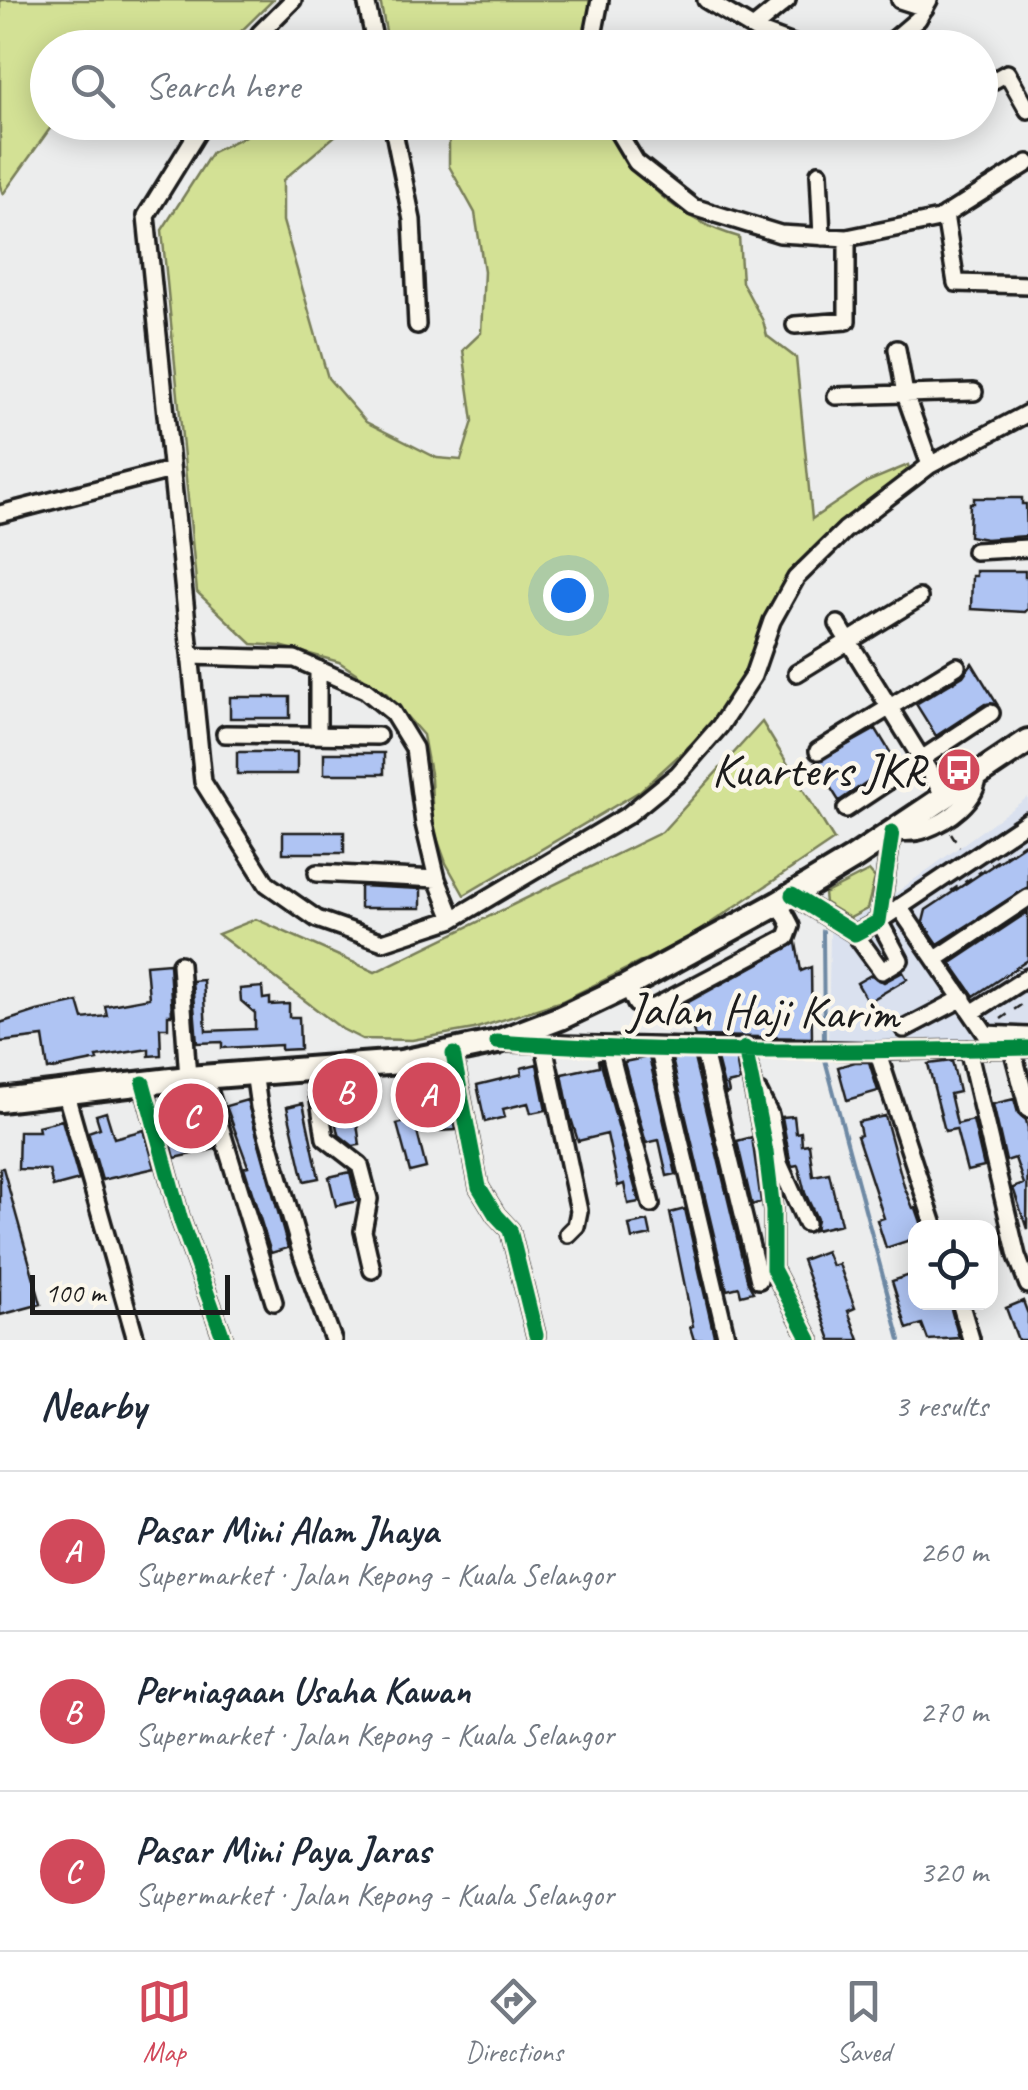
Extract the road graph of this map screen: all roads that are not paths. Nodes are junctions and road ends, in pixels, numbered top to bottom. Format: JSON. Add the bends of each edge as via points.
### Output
{"nodes":[{"id":1,"x":293,"y":0,"type":"edge"},
{"id":2,"x":366,"y":0,"type":"edge"},
{"id":3,"x":600,"y":0,"type":"edge"},
{"id":4,"x":706,"y":0,"type":"edge"},
{"id":5,"x":788,"y":0,"type":"edge"},
{"id":6,"x":900,"y":0,"type":"edge"},
{"id":7,"x":927,"y":4,"type":"edge"},
{"id":8,"x":752,"y":28,"type":"junction"},
{"id":9,"x":262,"y":30,"type":"edge"},
{"id":10,"x":372,"y":30,"type":"edge"},
{"id":11,"x":594,"y":30,"type":"edge"},
{"id":12,"x":757,"y":30,"type":"edge"},
{"id":13,"x":905,"y":30,"type":"edge"},
{"id":14,"x":998,"y":79,"type":"edge"},
{"id":15,"x":1028,"y":110,"type":"edge"},
{"id":16,"x":193,"y":140,"type":"edge"},
{"id":17,"x":396,"y":140,"type":"edge"},
{"id":18,"x":623,"y":140,"type":"edge"},
{"id":19,"x":1028,"y":163,"type":"edge"},
{"id":20,"x":818,"y":173,"type":"dead end"},
{"id":21,"x":1028,"y":174,"type":"edge"},
{"id":22,"x":1007,"y":176,"type":"junction"},
{"id":23,"x":944,"y":215,"type":"junction"},
{"id":24,"x":822,"y":237,"type":"junction"},
{"id":25,"x":847,"y":238,"type":"junction"},
{"id":26,"x":1028,"y":285,"type":"edge"},
{"id":27,"x":417,"y":325,"type":"dead end"},
{"id":28,"x":794,"y":325,"type":"dead end"},
{"id":29,"x":898,"y":349,"type":"dead end"},
{"id":30,"x":974,"y":392,"type":"dead end"},
{"id":31,"x":904,"y":394,"type":"junction"},
{"id":32,"x":836,"y":396,"type":"dead end"},
{"id":33,"x":1028,"y":412,"type":"edge"},
{"id":34,"x":930,"y":465,"type":"junction"},
{"id":35,"x":172,"y":470,"type":"junction"},
{"id":36,"x":0,"y":514,"type":"edge"},
{"id":37,"x":1028,"y":548,"type":"edge"},
{"id":38,"x":975,"y":550,"type":"dead end"},
{"id":39,"x":920,"y":598,"type":"dead end"},
{"id":40,"x":838,"y":624,"type":"dead end"},
{"id":41,"x":849,"y":641,"type":"junction"},
{"id":42,"x":191,"y":656,"type":"junction"},
{"id":43,"x":958,"y":666,"type":"dead end"},
{"id":44,"x":318,"y":669,"type":"junction"},
{"id":45,"x":798,"y":672,"type":"dead end"},
{"id":46,"x":890,"y":707,"type":"junction"},
{"id":47,"x":991,"y":713,"type":"dead end"},
{"id":48,"x":225,"y":734,"type":"dead end"},
{"id":49,"x":318,"y":734,"type":"junction"},
{"id":50,"x":378,"y":736,"type":"dead end"},
{"id":51,"x":1028,"y":742,"type":"edge"},
{"id":52,"x":818,"y":751,"type":"dead end"},
{"id":53,"x":922,"y":759,"type":"junction"},
{"id":54,"x":943,"y":808,"type":"junction"},
{"id":55,"x":846,"y":809,"type":"dead end"},
{"id":56,"x":1027,"y":830,"type":"edge"},
{"id":57,"x":892,"y":832,"type":"junction"},
{"id":58,"x":317,"y":873,"type":"dead end"},
{"id":59,"x":437,"y":880,"type":"junction"},
{"id":60,"x":1028,"y":898,"type":"edge"},
{"id":61,"x":785,"y":899,"type":"junction"},
{"id":62,"x":899,"y":907,"type":"junction"},
{"id":63,"x":453,"y":919,"type":"junction"},
{"id":64,"x":879,"y":921,"type":"junction"},
{"id":65,"x":855,"y":934,"type":"junction"},
{"id":66,"x":936,"y":959,"type":"junction"},
{"id":67,"x":180,"y":964,"type":"dead end"},
{"id":68,"x":1028,"y":977,"type":"edge"},
{"id":69,"x":626,"y":986,"type":"junction"},
{"id":70,"x":962,"y":998,"type":"junction"},
{"id":71,"x":973,"y":1012,"type":"junction"},
{"id":72,"x":904,"y":1028,"type":"dead end"},
{"id":73,"x":1028,"y":1036,"type":"edge"},
{"id":74,"x":497,"y":1042,"type":"junction"},
{"id":75,"x":544,"y":1045,"type":"junction"},
{"id":76,"x":609,"y":1047,"type":"junction"},
{"id":77,"x":658,"y":1047,"type":"junction"},
{"id":78,"x":703,"y":1048,"type":"junction"},
{"id":79,"x":744,"y":1048,"type":"junction"},
{"id":80,"x":1020,"y":1048,"type":"edge"},
{"id":81,"x":968,"y":1050,"type":"junction"},
{"id":82,"x":877,"y":1051,"type":"junction"},
{"id":83,"x":453,"y":1054,"type":"junction"},
{"id":84,"x":314,"y":1068,"type":"junction"},
{"id":85,"x":254,"y":1072,"type":"junction"},
{"id":86,"x":196,"y":1078,"type":"junction"},
{"id":87,"x":143,"y":1083,"type":"junction"},
{"id":88,"x":753,"y":1087,"type":"junction"},
{"id":89,"x":65,"y":1090,"type":"junction"},
{"id":90,"x":0,"y":1100,"type":"edge"},
{"id":91,"x":1028,"y":1110,"type":"edge"},
{"id":92,"x":652,"y":1204,"type":"dead end"},
{"id":93,"x":932,"y":1220,"type":"edge"},
{"id":94,"x":806,"y":1224,"type":"dead end"},
{"id":95,"x":568,"y":1234,"type":"dead end"},
{"id":96,"x":372,"y":1270,"type":"dead end"},
{"id":97,"x":760,"y":1280,"type":"dead end"},
{"id":98,"x":1028,"y":1285,"type":"edge"},
{"id":99,"x":274,"y":1302,"type":"dead end"},
{"id":100,"x":962,"y":1310,"type":"edge"},
{"id":101,"x":536,"y":1335,"type":"dead end"},
{"id":102,"x":971,"y":1338,"type":"edge"},
{"id":103,"x":136,"y":1340,"type":"edge"},
{"id":104,"x":224,"y":1340,"type":"edge"},
{"id":105,"x":333,"y":1340,"type":"edge"},
{"id":106,"x":727,"y":1340,"type":"edge"},
{"id":107,"x":810,"y":1340,"type":"edge"}],
"edges":[{"from":1,"to":9,"type":"street"},
{"from":2,"to":10,"type":"street"},
{"from":3,"to":11,"type":"street"},
{"from":4,"to":8,"type":"street"},
{"from":5,"to":8,"type":"street"},
{"from":6,"to":7,"type":"street"},
{"from":7,"to":13,"type":"street"},
{"from":8,"to":12,"type":"street"},
{"from":14,"to":15,"type":"street","via":[[1007,74]]},
{"from":16,"to":35,"type":"street","via":[[146,216]]},
{"from":17,"to":27,"type":"street","via":[[412,220]]},
{"from":18,"to":24,"type":"street","via":[[636,162],[693,208],[780,234]]},
{"from":19,"to":22,"type":"street"},
{"from":20,"to":24,"type":"street"},
{"from":21,"to":22,"type":"street"},
{"from":22,"to":23,"type":"street"},
{"from":23,"to":25,"type":"street"},
{"from":23,"to":26,"type":"street","via":[[956,283]]},
{"from":24,"to":25,"type":"street"},
{"from":25,"to":28,"type":"street","via":[[847,321]]},
{"from":29,"to":31,"type":"street"},
{"from":30,"to":31,"type":"street"},
{"from":31,"to":32,"type":"street"},
{"from":31,"to":34,"type":"street"},
{"from":33,"to":34,"type":"street"},
{"from":34,"to":63,"type":"street","via":[[845,530],[796,578],[772,620],[753,676],[678,774],[628,815]]},
{"from":35,"to":36,"type":"street"},
{"from":35,"to":42,"type":"street"},
{"from":37,"to":38,"type":"street"},
{"from":39,"to":41,"type":"street"},
{"from":40,"to":41,"type":"street"},
{"from":41,"to":45,"type":"street"},
{"from":41,"to":46,"type":"street"},
{"from":42,"to":44,"type":"street","via":[[296,659]]},
{"from":42,"to":63,"type":"street","via":[[203,782],[267,884],[317,919],[383,942]]},
{"from":43,"to":46,"type":"street"},
{"from":44,"to":49,"type":"street"},
{"from":44,"to":59,"type":"street","via":[[365,690],[392,712],[414,748]]},
{"from":46,"to":52,"type":"street"},
{"from":46,"to":53,"type":"street"},
{"from":47,"to":53,"type":"street"},
{"from":48,"to":49,"type":"street"},
{"from":49,"to":50,"type":"street"},
{"from":51,"to":54,"type":"highway","via":[[978,774]]},
{"from":53,"to":54,"type":"street"},
{"from":53,"to":55,"type":"street"},
{"from":54,"to":57,"type":"highway"},
{"from":56,"to":62,"type":"street"},
{"from":57,"to":61,"type":"highway"},
{"from":57,"to":64,"type":"street"},
{"from":58,"to":59,"type":"street"},
{"from":59,"to":63,"type":"street"},
{"from":60,"to":66,"type":"street"},
{"from":61,"to":65,"type":"street"},
{"from":61,"to":69,"type":"highway"},
{"from":61,"to":69,"type":"street","via":[[787,938],[654,1008],[636,1004]]},
{"from":62,"to":64,"type":"street"},
{"from":62,"to":66,"type":"street"},
{"from":64,"to":65,"type":"street"},
{"from":64,"to":65,"type":"street","via":[[900,960],[882,971]]},
{"from":66,"to":70,"type":"street"},
{"from":67,"to":86,"type":"street"},
{"from":68,"to":71,"type":"street"},
{"from":69,"to":74,"type":"highway"},
{"from":70,"to":71,"type":"street"},
{"from":70,"to":72,"type":"street"},
{"from":71,"to":73,"type":"street","via":[[986,1034]]},
{"from":74,"to":75,"type":"street","name":"Jalan Haji Karim"},
{"from":74,"to":83,"type":"highway"},
{"from":75,"to":76,"type":"street","name":"Jalan Haji Karim"},
{"from":75,"to":95,"type":"street","via":[[579,1211]]},
{"from":76,"to":77,"type":"street","name":"Jalan Haji Karim"},
{"from":76,"to":92,"type":"street"},
{"from":77,"to":78,"type":"street","name":"Jalan Haji Karim"},
{"from":77,"to":106,"type":"street"},
{"from":78,"to":79,"type":"street","name":"Jalan Haji Karim"},
{"from":78,"to":97,"type":"street"},
{"from":79,"to":82,"type":"street","name":"Jalan Haji Karim"},
{"from":79,"to":88,"type":"street"},
{"from":80,"to":81,"type":"street","name":"Jalan Haji Karim"},
{"from":80,"to":91,"type":"street"},
{"from":81,"to":82,"type":"street","name":"Jalan Haji Karim"},
{"from":81,"to":98,"type":"street"},
{"from":82,"to":93,"type":"street"},
{"from":83,"to":84,"type":"highway"},
{"from":83,"to":101,"type":"street","via":[[480,1187],[510,1230]]},
{"from":84,"to":85,"type":"highway"},
{"from":84,"to":96,"type":"street","via":[[324,1138],[360,1166],[369,1199],[363,1231]]},
{"from":85,"to":86,"type":"highway"},
{"from":85,"to":105,"type":"street","via":[[302,1255]]},
{"from":86,"to":87,"type":"highway"},
{"from":86,"to":99,"type":"street"},
{"from":87,"to":89,"type":"highway"},
{"from":87,"to":104,"type":"street","via":[[180,1221]]},
{"from":88,"to":94,"type":"street","via":[[764,1099],[779,1162]]},
{"from":88,"to":107,"type":"street","via":[[770,1192],[773,1269]]},
{"from":89,"to":90,"type":"highway"},
{"from":89,"to":103,"type":"street"},
{"from":100,"to":102,"type":"street"}]}
